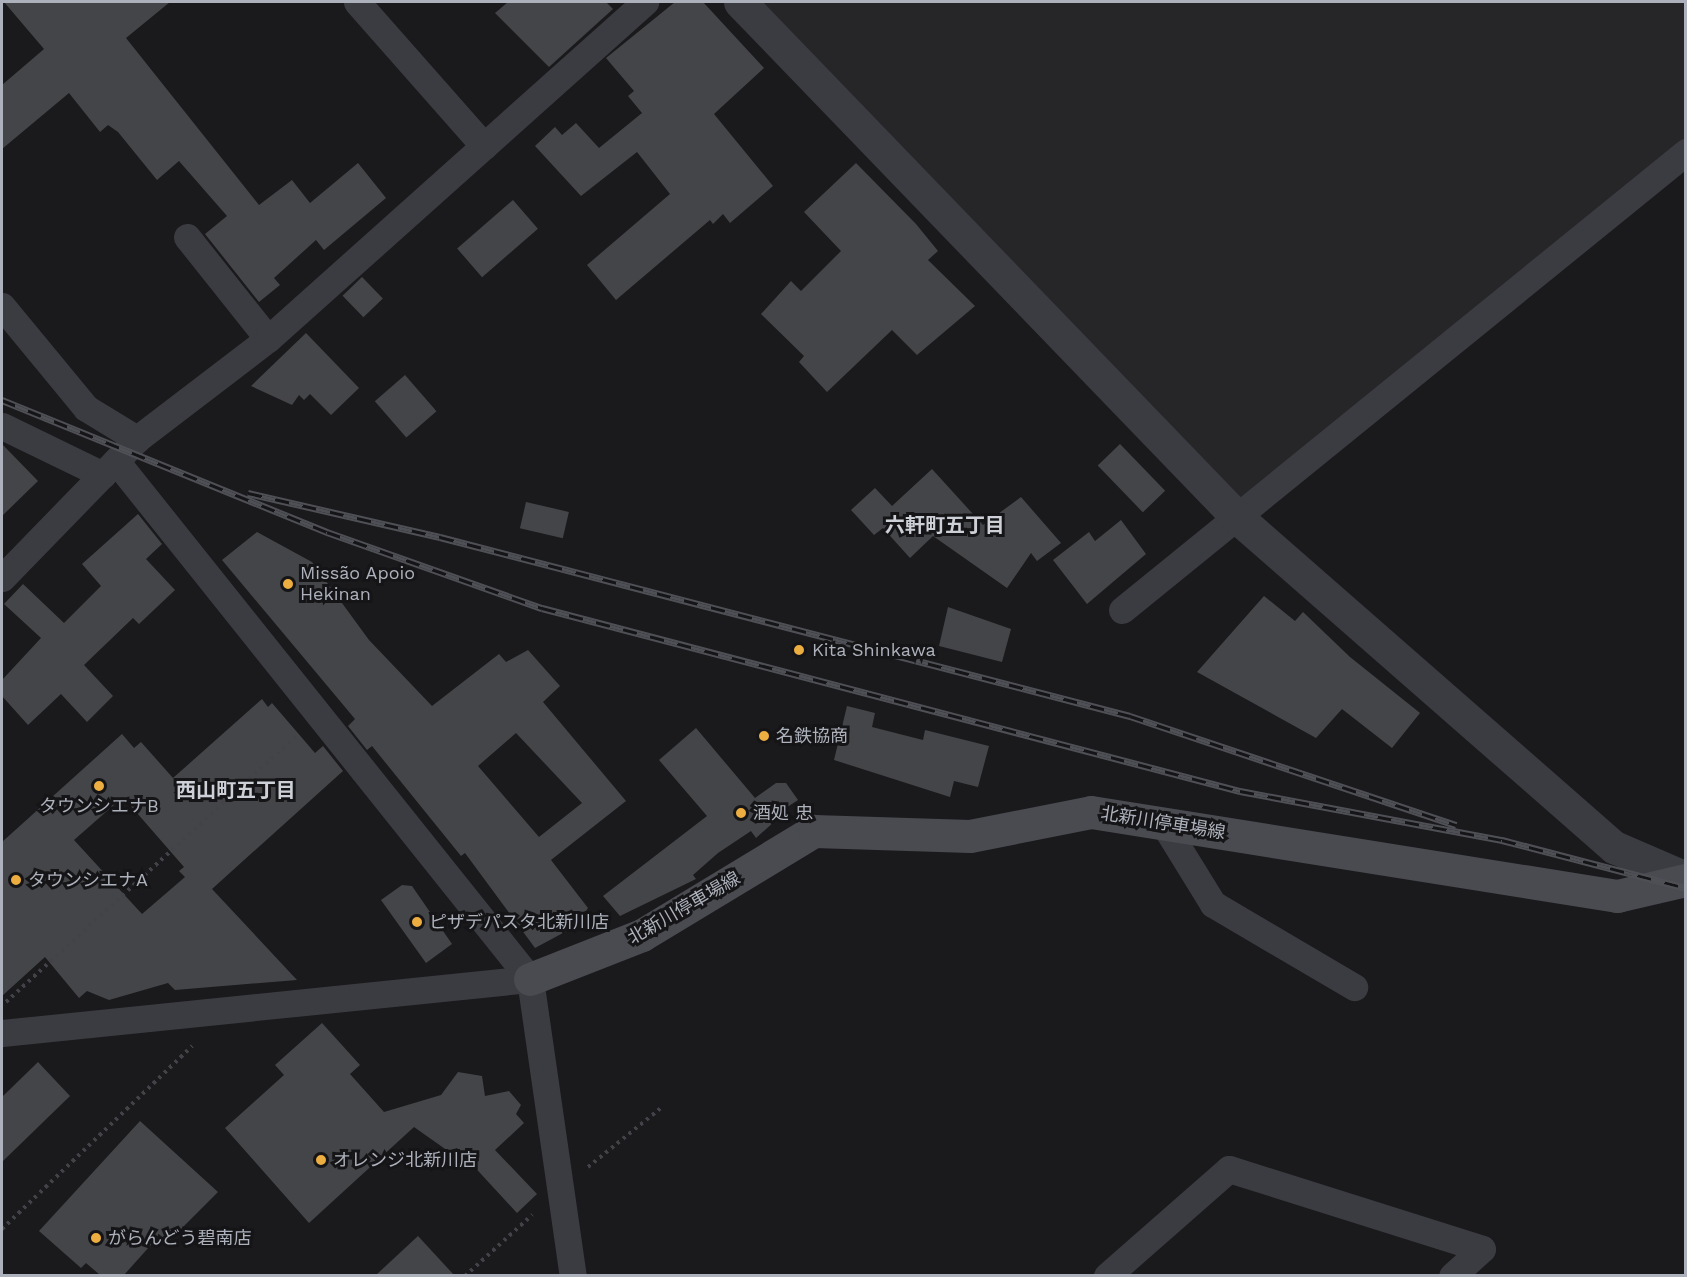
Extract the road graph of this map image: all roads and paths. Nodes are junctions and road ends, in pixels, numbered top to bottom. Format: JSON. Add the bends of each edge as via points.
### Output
{"nodes":[{"id":1,"x":357,"y":2,"type":"edge"},
{"id":2,"x":645,"y":2,"type":"edge"},
{"id":3,"x":740,"y":2,"type":"edge"},
{"id":4,"x":484,"y":146,"type":"junction"},
{"id":5,"x":1686,"y":152,"type":"edge"},
{"id":6,"x":187,"y":237,"type":"dead end"},
{"id":7,"x":2,"y":306,"type":"edge"},
{"id":8,"x":268,"y":339,"type":"junction"},
{"id":9,"x":2,"y":426,"type":"edge"},
{"id":10,"x":136,"y":439,"type":"junction"},
{"id":11,"x":110,"y":468,"type":"junction"},
{"id":12,"x":1238,"y":518,"type":"junction"},
{"id":13,"x":2,"y":578,"type":"edge"},
{"id":14,"x":1122,"y":610,"type":"dead end"},
{"id":15,"x":322,"y":712,"type":"junction"},
{"id":16,"x":1163,"y":823,"type":"junction"},
{"id":17,"x":1686,"y":879,"type":"edge"},
{"id":18,"x":530,"y":979,"type":"junction"},
{"id":19,"x":1354,"y":987,"type":"dead end"},
{"id":20,"x":2,"y":1006,"type":"edge"},
{"id":21,"x":229,"y":1010,"type":"junction"},
{"id":22,"x":2,"y":1033,"type":"edge"},
{"id":23,"x":2,"y":1229,"type":"edge"},
{"id":24,"x":573,"y":1275,"type":"edge"},
{"id":25,"x":1107,"y":1275,"type":"edge"},
{"id":26,"x":1452,"y":1275,"type":"edge"}],
"edges":[{"from":1,"to":4,"type":"street"},
{"from":2,"to":4,"type":"street"},
{"from":3,"to":12,"type":"street"},
{"from":4,"to":8,"type":"street"},
{"from":5,"to":12,"type":"street"},
{"from":6,"to":8,"type":"street"},
{"from":7,"to":10,"type":"street","via":[[86,408]]},
{"from":8,"to":10,"type":"street"},
{"from":9,"to":11,"type":"street"},
{"from":10,"to":11,"type":"street"},
{"from":11,"to":13,"type":"street"},
{"from":11,"to":15,"type":"street"},
{"from":12,"to":14,"type":"street"},
{"from":12,"to":17,"type":"street","via":[[1614,847]]},
{"from":15,"to":18,"type":"street"},
{"from":15,"to":20,"type":"path"},
{"from":16,"to":17,"type":"main road","name":"北新川停車場線","via":[[1617,896]]},
{"from":16,"to":18,"type":"main road","name":"北新川停車場線","via":[[1091,812],[970,836],[814,831],[642,935]]},
{"from":16,"to":19,"type":"street","via":[[1213,904]]},
{"from":18,"to":21,"type":"street"},
{"from":18,"to":24,"type":"street"},
{"from":21,"to":22,"type":"street"},
{"from":21,"to":23,"type":"path"},
{"from":25,"to":26,"type":"street","via":[[1229,1169],[1482,1249]]}]}
